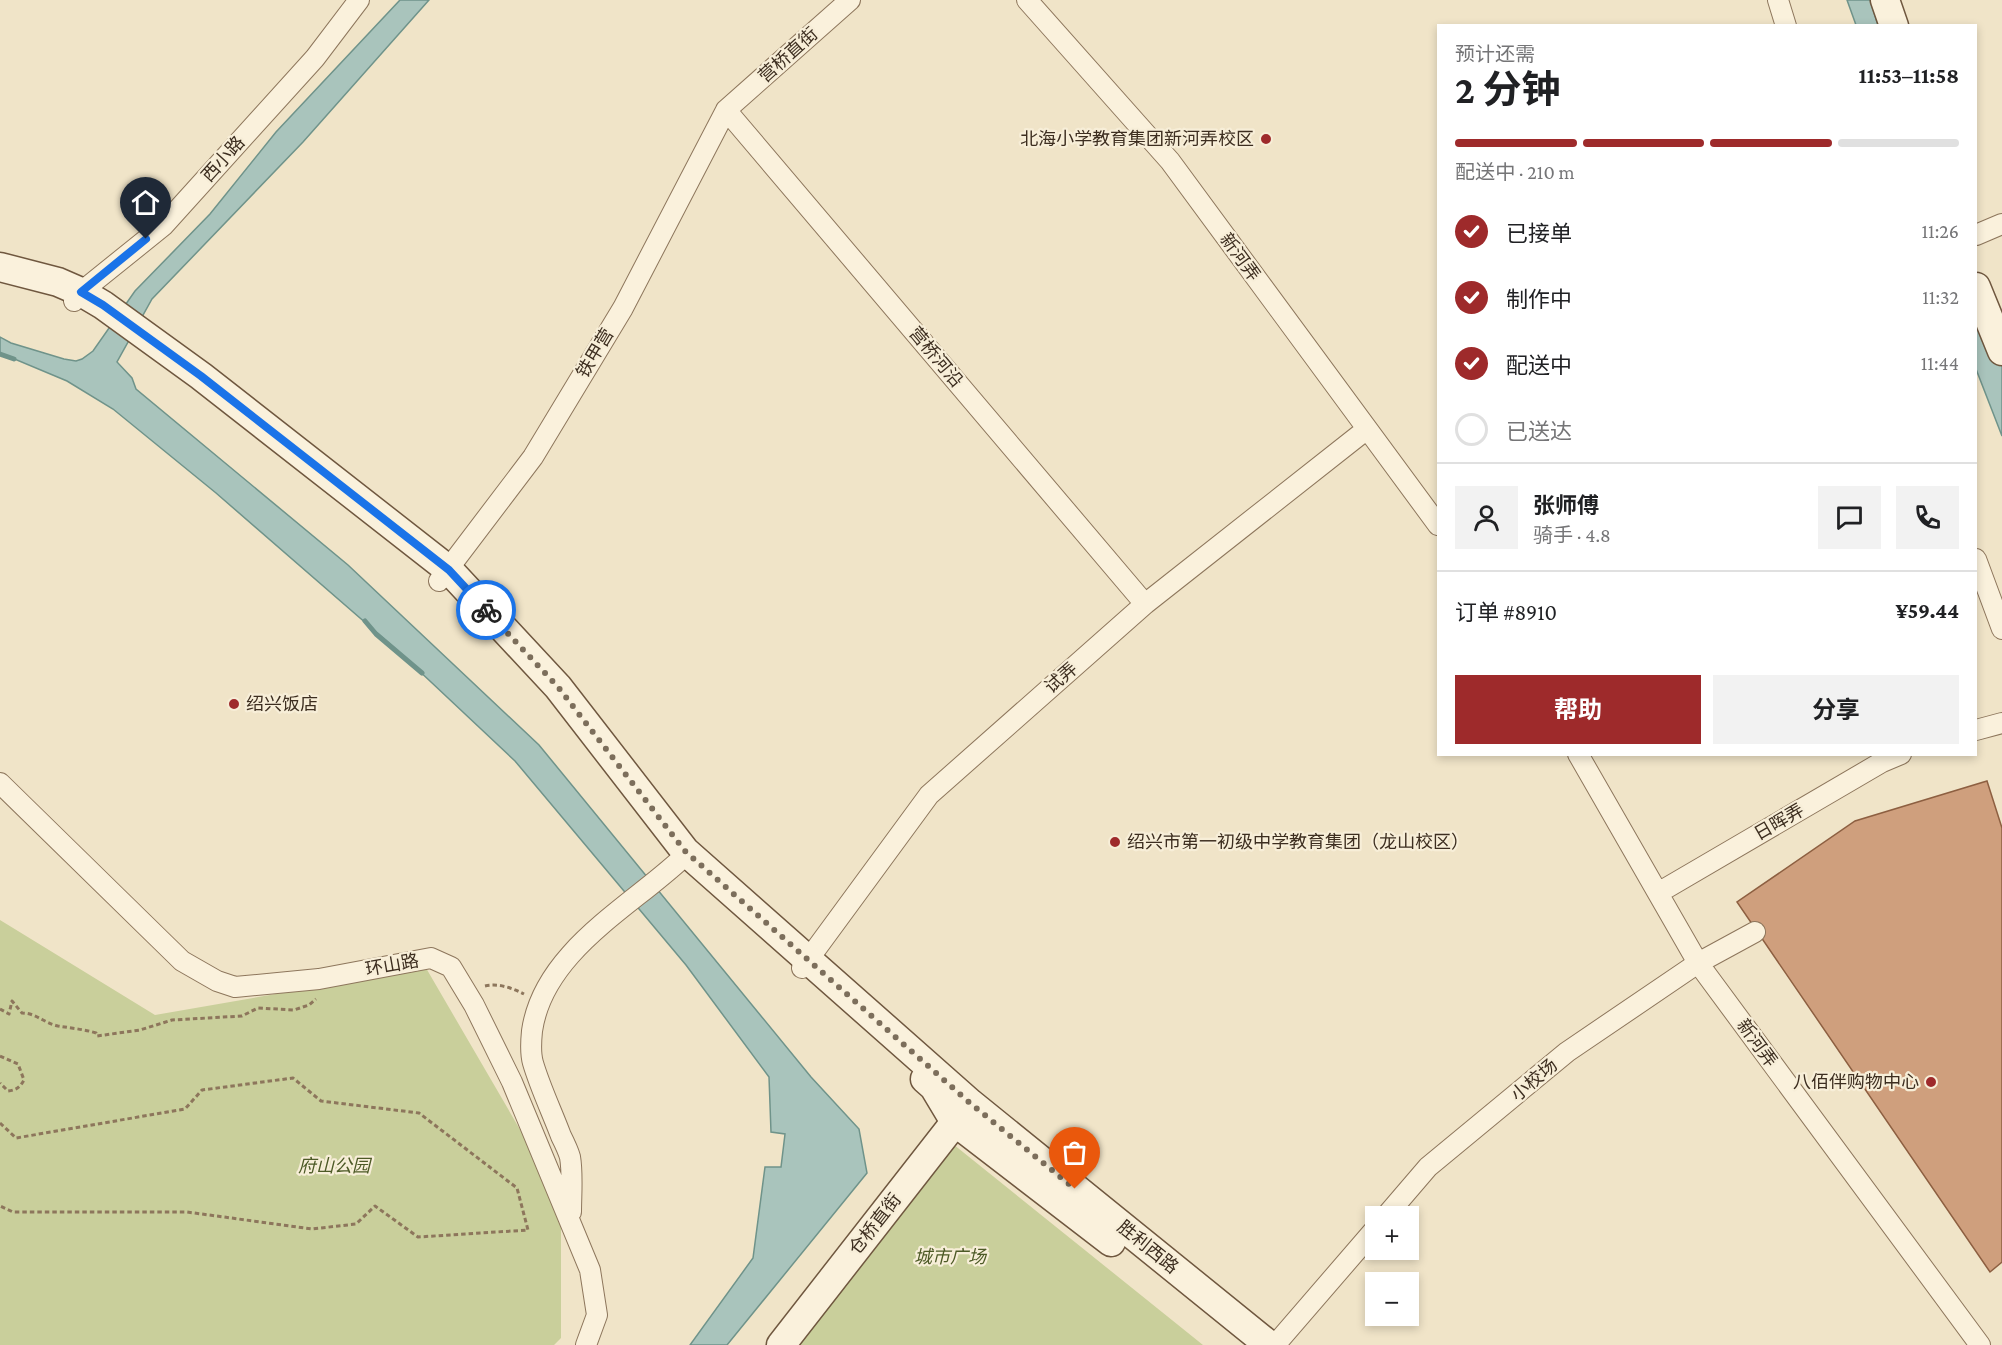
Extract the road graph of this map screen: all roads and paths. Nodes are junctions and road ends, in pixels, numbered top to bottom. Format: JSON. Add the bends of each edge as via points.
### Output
{"nodes":[{"id":1,"x":358,"y":0,"type":"edge"},
{"id":2,"x":850,"y":0,"type":"edge"},
{"id":3,"x":1027,"y":0,"type":"edge"},
{"id":4,"x":1778,"y":0,"type":"edge"},
{"id":5,"x":1885,"y":0,"type":"edge"},
{"id":6,"x":1785,"y":24,"type":"edge"},
{"id":7,"x":1893,"y":24,"type":"edge"},
{"id":8,"x":726,"y":110,"type":"junction"},
{"id":9,"x":2002,"y":224,"type":"edge"},
{"id":10,"x":1977,"y":235,"type":"edge"},
{"id":11,"x":0,"y":267,"type":"edge"},
{"id":12,"x":0,"y":285,"type":"edge"},
{"id":13,"x":1977,"y":289,"type":"edge"},
{"id":14,"x":88,"y":304,"type":"junction"},
{"id":15,"x":2002,"y":351,"type":"edge"},
{"id":16,"x":1367,"y":429,"type":"junction"},
{"id":17,"x":1437,"y":524,"type":"edge"},
{"id":18,"x":1977,"y":562,"type":"edge"},
{"id":19,"x":444,"y":575,"type":"junction"},
{"id":20,"x":1145,"y":604,"type":"junction"},
{"id":21,"x":2002,"y":629,"type":"edge"},
{"id":22,"x":2002,"y":723,"type":"edge"},
{"id":23,"x":1977,"y":730,"type":"edge"},
{"id":24,"x":1579,"y":756,"type":"edge"},
{"id":25,"x":1896,"y":756,"type":"edge"},
{"id":26,"x":0,"y":783,"type":"edge"},
{"id":27,"x":668,"y":871,"type":"junction"},
{"id":28,"x":1658,"y":892,"type":"junction"},
{"id":29,"x":1755,"y":932,"type":"dead end"},
{"id":30,"x":1698,"y":963,"type":"junction"},
{"id":31,"x":804,"y":965,"type":"junction"},
{"id":32,"x":482,"y":986,"type":"dead end"},
{"id":33,"x":321,"y":995,"type":"dead end"},
{"id":34,"x":541,"y":997,"type":"junction"},
{"id":35,"x":0,"y":1009,"type":"edge"},
{"id":36,"x":0,"y":1056,"type":"edge"},
{"id":37,"x":0,"y":1083,"type":"edge"},
{"id":38,"x":962,"y":1113,"type":"junction"},
{"id":39,"x":0,"y":1123,"type":"edge"},
{"id":40,"x":0,"y":1206,"type":"edge"},
{"id":41,"x":1395,"y":1206,"type":"edge"},
{"id":42,"x":571,"y":1225,"type":"junction"},
{"id":43,"x":1365,"y":1241,"type":"edge"},
{"id":44,"x":585,"y":1345,"type":"edge"},
{"id":45,"x":781,"y":1345,"type":"edge"},
{"id":46,"x":1246,"y":1345,"type":"edge"},
{"id":47,"x":1269,"y":1345,"type":"edge"},
{"id":48,"x":1275,"y":1345,"type":"edge"},
{"id":49,"x":1980,"y":1345,"type":"edge"}],
"edges":[{"from":1,"to":14,"type":"street","name":"西小路","via":[[315,58]]},
{"from":2,"to":8,"type":"street","name":"营桥直街"},
{"from":3,"to":16,"type":"street","name":"新河弄","via":[[1170,161]]},
{"from":4,"to":6,"type":"street"},
{"from":5,"to":7,"type":"main road"},
{"from":8,"to":19,"type":"street","name":"铁甲营","via":[[623,308],[539,447]]},
{"from":8,"to":20,"type":"street","name":"营桥河沿"},
{"from":9,"to":10,"type":"street"},
{"from":11,"to":14,"type":"main road","name":"胜利西路","via":[[58,282]]},
{"from":12,"to":14,"type":"main road","name":"胜利西路"},
{"from":13,"to":15,"type":"main road"},
{"from":14,"to":19,"type":"main road","name":"胜利西路","via":[[201,376]]},
{"from":16,"to":17,"type":"street","name":"新河弄"},
{"from":16,"to":20,"type":"street","name":"试弄"},
{"from":18,"to":21,"type":"street"},
{"from":19,"to":27,"type":"main road","name":"胜利西路","via":[[547,699]]},
{"from":19,"to":31,"type":"main road","name":"胜利西路","via":[[558,687],[685,851]]},
{"from":20,"to":31,"type":"street","name":"试弄","via":[[929,795]]},
{"from":22,"to":23,"type":"street"},
{"from":24,"to":28,"type":"street","name":"新河弄"},
{"from":25,"to":28,"type":"street","name":"日晖弄"},
{"from":26,"to":42,"type":"street","name":"环山路","via":[[182,961],[217,981],[235,987],[319,979],[430,958],[452,967],[512,1082]]},
{"from":27,"to":31,"type":"main road","name":"胜利西路"},
{"from":27,"to":34,"type":"street","via":[[578,946]]},
{"from":28,"to":30,"type":"street","name":"新河弄"},
{"from":29,"to":30,"type":"street","name":"小校场"},
{"from":30,"to":41,"type":"street","name":"小校场","via":[[1567,1052],[1428,1167]]},
{"from":30,"to":49,"type":"street","name":"新河弄"},
{"from":31,"to":38,"type":"main road","name":"胜利西路"},
{"from":32,"to":34,"type":"path","via":[[505,986]]},
{"from":33,"to":35,"type":"path","via":[[294,1010],[258,1008],[242,1016],[172,1020],[140,1030],[97,1036],[22,1013],[12,1001],[9,1014]]},
{"from":34,"to":42,"type":"street","via":[[531,1042],[533,1061],[570,1157]]},
{"from":36,"to":37,"type":"path","via":[[18,1064],[24,1080],[16,1090],[8,1091]]},
{"from":38,"to":45,"type":"main road","name":"仓桥直街"},
{"from":38,"to":46,"type":"main road","name":"胜利西路"},
{"from":38,"to":47,"type":"main road","name":"胜利西路"},
{"from":39,"to":40,"type":"path","via":[[16,1138],[185,1109],[202,1090],[293,1078],[321,1101],[419,1113],[517,1188],[528,1230],[418,1237],[375,1206],[356,1224],[312,1229],[187,1212],[13,1212]]},
{"from":42,"to":44,"type":"street","name":"环山路","via":[[590,1270],[597,1315]]},
{"from":43,"to":48,"type":"street"}]}
